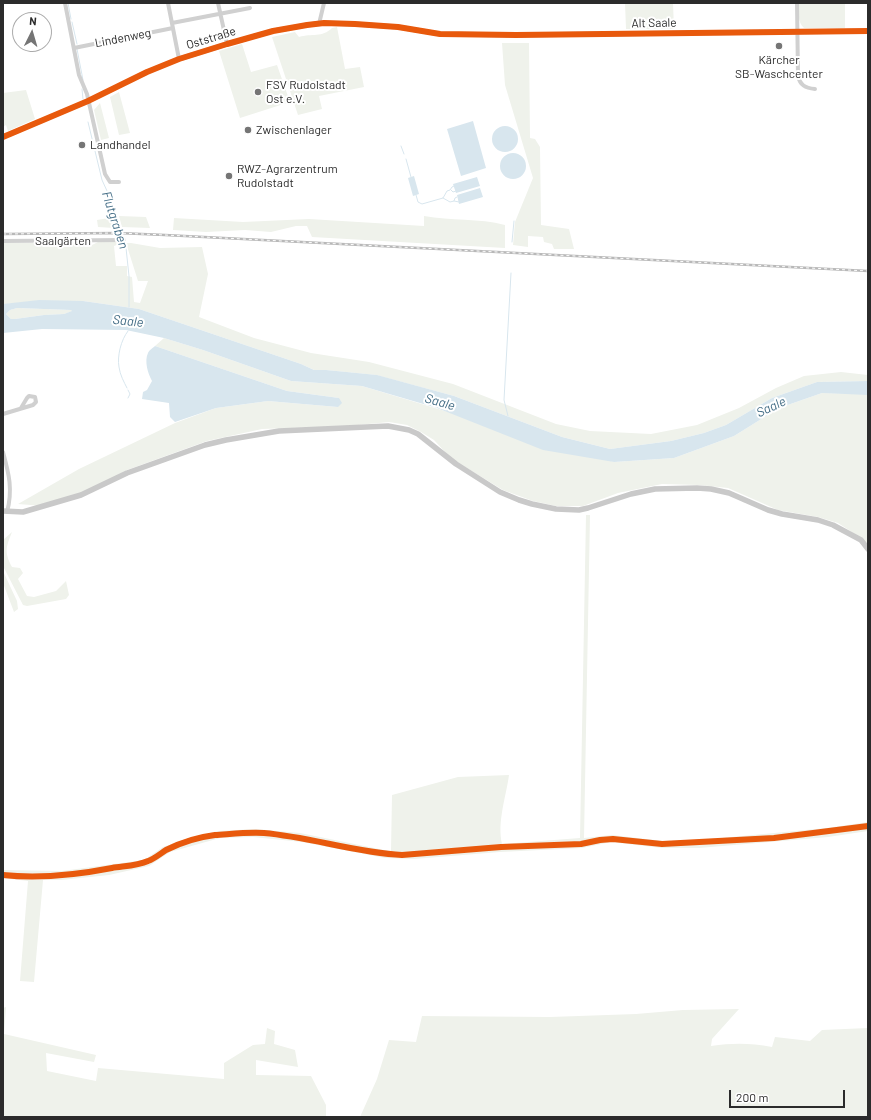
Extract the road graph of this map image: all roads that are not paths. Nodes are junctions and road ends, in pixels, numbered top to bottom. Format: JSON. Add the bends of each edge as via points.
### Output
{"nodes":[{"id":1,"x":65,"y":3,"type":"edge"},
{"id":2,"x":168,"y":3,"type":"edge"},
{"id":3,"x":218,"y":3,"type":"edge"},
{"id":4,"x":324,"y":3,"type":"edge"},
{"id":5,"x":797,"y":3,"type":"edge"},
{"id":6,"x":250,"y":8,"type":"dead end"},
{"id":7,"x":221,"y":14,"type":"junction"},
{"id":8,"x":319,"y":24,"type":"junction"},
{"id":9,"x":173,"y":26,"type":"junction"},
{"id":10,"x":868,"y":31,"type":"edge"},
{"id":11,"x":797,"y":32,"type":"junction"},
{"id":12,"x":440,"y":34,"type":"joint"},
{"id":13,"x":227,"y":44,"type":"junction"},
{"id":14,"x":74,"y":48,"type":"junction"},
{"id":15,"x":179,"y":59,"type":"junction"},
{"id":16,"x":815,"y":89,"type":"dead end"},
{"id":17,"x":88,"y":101,"type":"junction"},
{"id":18,"x":3,"y":137,"type":"edge"},
{"id":19,"x":119,"y":182,"type":"dead end"},
{"id":20,"x":122,"y":240,"type":"dead end"},
{"id":21,"x":3,"y":242,"type":"edge"},
{"id":22,"x":21,"y":408,"type":"dead end"},
{"id":23,"x":3,"y":414,"type":"edge"},
{"id":24,"x":3,"y":452,"type":"edge"},
{"id":25,"x":5,"y":512,"type":"edge"},
{"id":26,"x":868,"y":549,"type":"edge"}],
"edges":[{"from":1,"to":14,"type":"street"},
{"from":2,"to":9,"type":"street"},
{"from":3,"to":7,"type":"street"},
{"from":4,"to":8,"type":"street"},
{"from":5,"to":11,"type":"street"},
{"from":6,"to":7,"type":"street","name":"Lindenweg"},
{"from":7,"to":9,"type":"street","name":"Lindenweg"},
{"from":7,"to":13,"type":"street"},
{"from":8,"to":12,"type":"street","name":"Oststraße","via":[[379,25]]},
{"from":8,"to":13,"type":"street","name":"Oststraße","via":[[281,29]]},
{"from":9,"to":14,"type":"street","name":"Lindenweg"},
{"from":9,"to":15,"type":"street"},
{"from":10,"to":11,"type":"street","name":"Alt Saale"},
{"from":11,"to":12,"type":"street","name":"Alt Saale"},
{"from":11,"to":16,"type":"street","via":[[799,81],[807,88]]},
{"from":13,"to":15,"type":"street","name":"Oststraße"},
{"from":14,"to":17,"type":"street","via":[[79,75]]},
{"from":15,"to":17,"type":"street","name":"Oststraße"},
{"from":17,"to":18,"type":"street","name":"Oststraße"},
{"from":17,"to":19,"type":"street","via":[[105,174],[110,182]]},
{"from":20,"to":21,"type":"street","name":"Saalgärten"},
{"from":22,"to":23,"type":"street"},
{"from":24,"to":25,"type":"street","via":[[10,490]]},
{"from":25,"to":26,"type":"main road","via":[[23,512],[81,495],[126,473],[226,440],[279,432],[388,426],[418,434],[456,464],[500,492],[532,504],[579,510],[655,489],[711,489],[729,493],[768,510],[826,522],[861,540]]}]}
